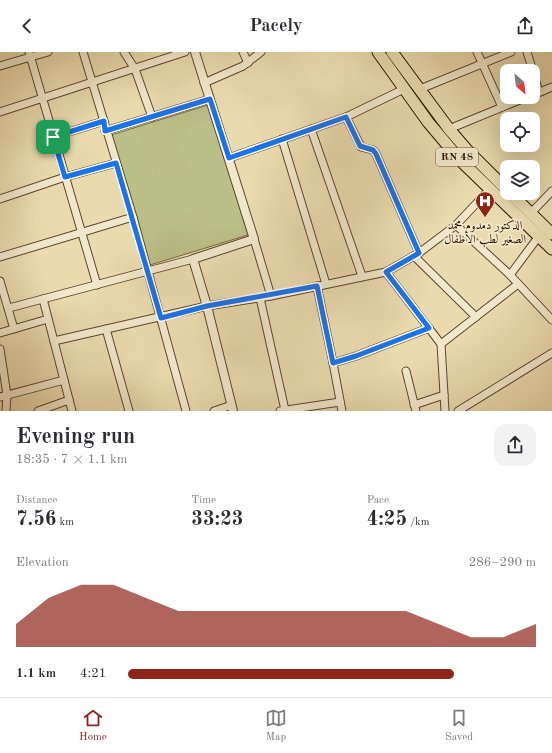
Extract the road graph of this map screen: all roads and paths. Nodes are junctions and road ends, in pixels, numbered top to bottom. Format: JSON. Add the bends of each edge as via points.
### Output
{"nodes":[{"id":1,"x":48,"y":52,"type":"edge"},
{"id":2,"x":83,"y":52,"type":"edge"},
{"id":3,"x":124,"y":52,"type":"edge"},
{"id":4,"x":185,"y":52,"type":"edge"},
{"id":5,"x":195,"y":52,"type":"edge"},
{"id":6,"x":243,"y":52,"type":"edge"},
{"id":7,"x":261,"y":52,"type":"edge"},
{"id":8,"x":378,"y":52,"type":"edge"},
{"id":9,"x":392,"y":52,"type":"edge"},
{"id":10,"x":477,"y":52,"type":"edge"},
{"id":11,"x":511,"y":52,"type":"edge"},
{"id":12,"x":527,"y":52,"type":"edge"},
{"id":13,"x":30,"y":55,"type":"edge"},
{"id":14,"x":248,"y":63,"type":"junction"},
{"id":15,"x":483,"y":63,"type":"junction"},
{"id":16,"x":531,"y":64,"type":"edge"},
{"id":17,"x":0,"y":66,"type":"edge"},
{"id":18,"x":135,"y":69,"type":"junction"},
{"id":19,"x":92,"y":83,"type":"junction"},
{"id":20,"x":204,"y":83,"type":"junction"},
{"id":21,"x":552,"y":87,"type":"edge"},
{"id":22,"x":404,"y":89,"type":"junction"},
{"id":23,"x":420,"y":89,"type":"junction"},
{"id":24,"x":540,"y":92,"type":"edge"},
{"id":25,"x":42,"y":98,"type":"junction"},
{"id":26,"x":210,"y":99,"type":"junction"},
{"id":27,"x":510,"y":104,"type":"edge"},
{"id":28,"x":502,"y":107,"type":"junction"},
{"id":29,"x":0,"y":112,"type":"edge"},
{"id":30,"x":152,"y":117,"type":"junction"},
{"id":31,"x":346,"y":117,"type":"junction"},
{"id":32,"x":104,"y":121,"type":"junction"},
{"id":33,"x":311,"y":129,"type":"junction"},
{"id":34,"x":449,"y":129,"type":"junction"},
{"id":35,"x":105,"y":131,"type":"junction"},
{"id":36,"x":53,"y":137,"type":"junction"},
{"id":37,"x":282,"y":139,"type":"junction"},
{"id":38,"x":229,"y":158,"type":"junction"},
{"id":39,"x":116,"y":163,"type":"junction"},
{"id":40,"x":65,"y":177,"type":"junction"},
{"id":41,"x":500,"y":183,"type":"edge"},
{"id":42,"x":490,"y":189,"type":"junction"},
{"id":43,"x":552,"y":191,"type":"edge"},
{"id":44,"x":0,"y":199,"type":"edge"},
{"id":45,"x":517,"y":200,"type":"edge"},
{"id":46,"x":531,"y":214,"type":"junction"},
{"id":47,"x":133,"y":217,"type":"junction"},
{"id":48,"x":456,"y":225,"type":"junction"},
{"id":49,"x":82,"y":232,"type":"junction"},
{"id":50,"x":552,"y":234,"type":"edge"},
{"id":51,"x":539,"y":236,"type":"junction"},
{"id":52,"x":254,"y":239,"type":"junction"},
{"id":53,"x":552,"y":249,"type":"edge"},
{"id":54,"x":417,"y":254,"type":"junction"},
{"id":55,"x":0,"y":257,"type":"edge"},
{"id":56,"x":193,"y":259,"type":"junction"},
{"id":57,"x":148,"y":270,"type":"junction"},
{"id":58,"x":386,"y":272,"type":"junction"},
{"id":59,"x":510,"y":275,"type":"junction"},
{"id":60,"x":362,"y":276,"type":"junction"},
{"id":61,"x":0,"y":283,"type":"edge"},
{"id":62,"x":326,"y":284,"type":"junction"},
{"id":63,"x":518,"y":284,"type":"junction"},
{"id":64,"x":97,"y":285,"type":"junction"},
{"id":65,"x":317,"y":286,"type":"junction"},
{"id":66,"x":271,"y":296,"type":"junction"},
{"id":67,"x":260,"y":298,"type":"junction"},
{"id":68,"x":43,"y":299,"type":"junction"},
{"id":69,"x":207,"y":306,"type":"junction"},
{"id":70,"x":9,"y":308,"type":"junction"},
{"id":71,"x":476,"y":317,"type":"junction"},
{"id":72,"x":161,"y":318,"type":"junction"},
{"id":73,"x":48,"y":320,"type":"junction"},
{"id":74,"x":552,"y":320,"type":"edge"},
{"id":75,"x":429,"y":328,"type":"junction"},
{"id":76,"x":14,"y":329,"type":"junction"},
{"id":77,"x":106,"y":329,"type":"junction"},
{"id":78,"x":0,"y":333,"type":"edge"},
{"id":79,"x":54,"y":341,"type":"junction"},
{"id":80,"x":441,"y":344,"type":"junction"},
{"id":81,"x":0,"y":349,"type":"edge"},
{"id":82,"x":552,"y":353,"type":"edge"},
{"id":83,"x":333,"y":363,"type":"junction"},
{"id":84,"x":406,"y":371,"type":"dead end"},
{"id":85,"x":64,"y":380,"type":"junction"},
{"id":86,"x":444,"y":395,"type":"junction"},
{"id":87,"x":3,"y":396,"type":"edge"},
{"id":88,"x":69,"y":400,"type":"junction"},
{"id":89,"x":340,"y":402,"type":"junction"},
{"id":90,"x":233,"y":408,"type":"edge"},
{"id":91,"x":415,"y":408,"type":"edge"},
{"id":92,"x":6,"y":411,"type":"edge"},
{"id":93,"x":38,"y":411,"type":"edge"},
{"id":94,"x":72,"y":411,"type":"edge"},
{"id":95,"x":129,"y":411,"type":"edge"},
{"id":96,"x":186,"y":411,"type":"edge"},
{"id":97,"x":214,"y":411,"type":"edge"},
{"id":98,"x":283,"y":411,"type":"edge"},
{"id":99,"x":342,"y":411,"type":"edge"},
{"id":100,"x":446,"y":411,"type":"edge"},
{"id":101,"x":458,"y":411,"type":"edge"}],
"edges":[{"from":1,"to":13,"type":"street"},
{"from":2,"to":19,"type":"street"},
{"from":3,"to":18,"type":"street"},
{"from":4,"to":18,"type":"street"},
{"from":5,"to":20,"type":"street"},
{"from":6,"to":14,"type":"street"},
{"from":7,"to":14,"type":"street"},
{"from":8,"to":22,"type":"highway","number":"RN 48"},
{"from":9,"to":23,"type":"highway","number":"RN 48"},
{"from":10,"to":15,"type":"street"},
{"from":11,"to":15,"type":"street"},
{"from":12,"to":16,"type":"street"},
{"from":13,"to":17,"type":"street"},
{"from":13,"to":25,"type":"street"},
{"from":14,"to":20,"type":"street"},
{"from":15,"to":23,"type":"street"},
{"from":15,"to":28,"type":"street"},
{"from":18,"to":19,"type":"street"},
{"from":18,"to":30,"type":"street"},
{"from":19,"to":25,"type":"street"},
{"from":19,"to":32,"type":"street"},
{"from":20,"to":26,"type":"street"},
{"from":21,"to":24,"type":"street"},
{"from":22,"to":31,"type":"street"},
{"from":22,"to":42,"type":"highway","number":"RN 48","via":[[461,162]]},
{"from":23,"to":34,"type":"highway","number":"RN 48"},
{"from":25,"to":29,"type":"street"},
{"from":25,"to":36,"type":"street"},
{"from":26,"to":30,"type":"street"},
{"from":26,"to":38,"type":"street"},
{"from":27,"to":28,"type":"street"},
{"from":28,"to":34,"type":"street"},
{"from":30,"to":35,"type":"street"},
{"from":31,"to":33,"type":"street"},
{"from":31,"to":54,"type":"street","via":[[360,146],[373,150],[376,154]]},
{"from":32,"to":35,"type":"street"},
{"from":32,"to":36,"type":"street"},
{"from":33,"to":37,"type":"street"},
{"from":33,"to":60,"type":"street"},
{"from":34,"to":41,"type":"highway","number":"RN 48"},
{"from":35,"to":39,"type":"street"},
{"from":36,"to":40,"type":"street"},
{"from":37,"to":38,"type":"street"},
{"from":37,"to":62,"type":"street"},
{"from":38,"to":52,"type":"street"},
{"from":39,"to":40,"type":"street"},
{"from":39,"to":47,"type":"street"},
{"from":40,"to":44,"type":"street"},
{"from":40,"to":49,"type":"street"},
{"from":42,"to":48,"type":"street"},
{"from":42,"to":51,"type":"highway","number":"RN 48"},
{"from":43,"to":46,"type":"street"},
{"from":45,"to":46,"type":"highway"},
{"from":46,"to":50,"type":"highway"},
{"from":47,"to":49,"type":"street"},
{"from":47,"to":57,"type":"street"},
{"from":48,"to":54,"type":"street"},
{"from":48,"to":59,"type":"street"},
{"from":49,"to":55,"type":"street"},
{"from":49,"to":64,"type":"street"},
{"from":51,"to":53,"type":"highway","number":"RN 48"},
{"from":51,"to":59,"type":"street"},
{"from":52,"to":56,"type":"street"},
{"from":52,"to":66,"type":"street"},
{"from":54,"to":58,"type":"street"},
{"from":54,"to":71,"type":"street"},
{"from":56,"to":57,"type":"street"},
{"from":56,"to":69,"type":"street"},
{"from":57,"to":64,"type":"street"},
{"from":57,"to":72,"type":"street"},
{"from":58,"to":60,"type":"street"},
{"from":58,"to":75,"type":"street"},
{"from":59,"to":63,"type":"street"},
{"from":60,"to":62,"type":"street"},
{"from":61,"to":70,"type":"street"},
{"from":62,"to":65,"type":"street"},
{"from":63,"to":71,"type":"street"},
{"from":63,"to":74,"type":"street"},
{"from":64,"to":68,"type":"street"},
{"from":65,"to":66,"type":"street"},
{"from":65,"to":83,"type":"street"},
{"from":66,"to":67,"type":"street"},
{"from":67,"to":69,"type":"street"},
{"from":67,"to":98,"type":"street"},
{"from":68,"to":70,"type":"street"},
{"from":68,"to":73,"type":"street"},
{"from":69,"to":72,"type":"street"},
{"from":69,"to":90,"type":"street"},
{"from":70,"to":76,"type":"street"},
{"from":71,"to":80,"type":"street"},
{"from":72,"to":77,"type":"street"},
{"from":72,"to":96,"type":"street"},
{"from":73,"to":76,"type":"street"},
{"from":73,"to":79,"type":"street"},
{"from":75,"to":80,"type":"street"},
{"from":75,"to":83,"type":"street"},
{"from":76,"to":78,"type":"street"},
{"from":77,"to":79,"type":"street"},
{"from":77,"to":95,"type":"street"},
{"from":79,"to":85,"type":"street"},
{"from":80,"to":86,"type":"street"},
{"from":81,"to":87,"type":"street"},
{"from":82,"to":101,"type":"street"},
{"from":83,"to":89,"type":"street"},
{"from":84,"to":91,"type":"street"},
{"from":85,"to":87,"type":"street"},
{"from":85,"to":88,"type":"street"},
{"from":86,"to":91,"type":"street"},
{"from":86,"to":100,"type":"street"},
{"from":87,"to":92,"type":"street"},
{"from":88,"to":93,"type":"street"},
{"from":88,"to":94,"type":"street"},
{"from":89,"to":98,"type":"street"},
{"from":89,"to":99,"type":"street"},
{"from":90,"to":97,"type":"street"}]}
